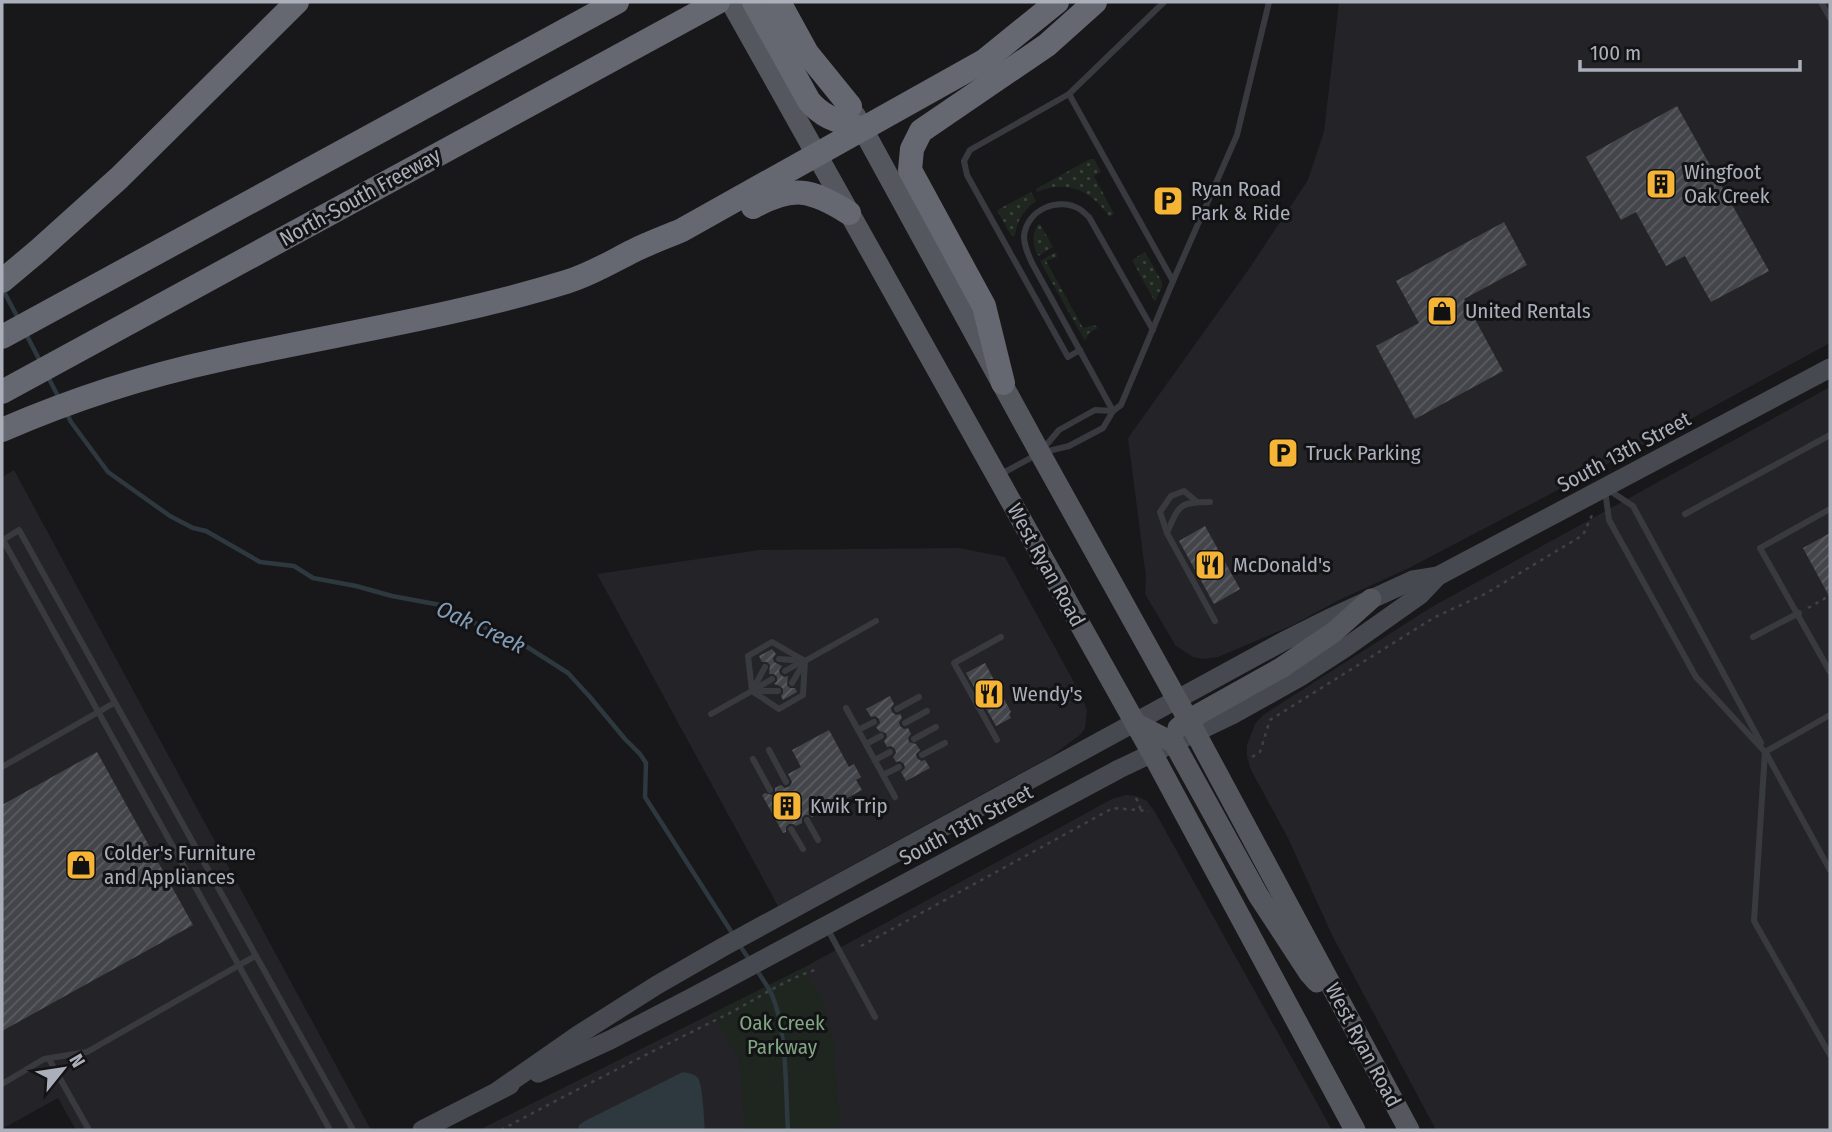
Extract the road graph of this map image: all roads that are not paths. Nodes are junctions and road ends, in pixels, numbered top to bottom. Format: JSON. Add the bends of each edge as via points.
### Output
{"nodes":[{"id":1,"x":297,"y":2,"type":"edge"},
{"id":2,"x":617,"y":2,"type":"edge"},
{"id":3,"x":718,"y":2,"type":"edge"},
{"id":4,"x":731,"y":2,"type":"edge"},
{"id":5,"x":1057,"y":2,"type":"edge"},
{"id":6,"x":1095,"y":2,"type":"edge"},
{"id":7,"x":1164,"y":2,"type":"edge"},
{"id":8,"x":1269,"y":2,"type":"edge"},
{"id":9,"x":1821,"y":2,"type":"edge"},
{"id":10,"x":769,"y":9,"type":"edge"},
{"id":11,"x":1830,"y":18,"type":"edge"},
{"id":12,"x":1069,"y":94,"type":"junction"},
{"id":13,"x":850,"y":106,"type":"joint"},
{"id":14,"x":863,"y":129,"type":"junction"},
{"id":15,"x":816,"y":155,"type":"junction"},
{"id":16,"x":849,"y":213,"type":"junction"},
{"id":17,"x":594,"y":272,"type":"junction"},
{"id":18,"x":2,"y":281,"type":"edge"},
{"id":19,"x":1173,"y":281,"type":"junction"},
{"id":20,"x":1153,"y":330,"type":"junction"},
{"id":21,"x":2,"y":337,"type":"edge"},
{"id":22,"x":1080,"y":350,"type":"junction"},
{"id":23,"x":1830,"y":368,"type":"edge"},
{"id":24,"x":1003,"y":383,"type":"junction"},
{"id":25,"x":10,"y":387,"type":"edge"},
{"id":26,"x":1113,"y":411,"type":"junction"},
{"id":27,"x":2,"y":430,"type":"edge"},
{"id":28,"x":1830,"y":435,"type":"edge"},
{"id":29,"x":1040,"y":453,"type":"junction"},
{"id":30,"x":996,"y":477,"type":"junction"},
{"id":31,"x":1605,"y":488,"type":"junction"},
{"id":32,"x":1198,"y":502,"type":"junction"},
{"id":33,"x":1210,"y":502,"type":"dead end"},
{"id":34,"x":1830,"y":509,"type":"edge"},
{"id":35,"x":1685,"y":514,"type":"dead end"},
{"id":36,"x":1167,"y":533,"type":"junction"},
{"id":37,"x":2,"y":540,"type":"edge"},
{"id":38,"x":1438,"y":576,"type":"junction"},
{"id":39,"x":1371,"y":598,"type":"junction"},
{"id":40,"x":1799,"y":613,"type":"junction"},
{"id":41,"x":876,"y":621,"type":"dead end"},
{"id":42,"x":1215,"y":621,"type":"dead end"},
{"id":43,"x":1001,"y":637,"type":"dead end"},
{"id":44,"x":1753,"y":638,"type":"dead end"},
{"id":45,"x":779,"y":659,"type":"dead end"},
{"id":46,"x":805,"y":661,"type":"junction"},
{"id":47,"x":765,"y":667,"type":"dead end"},
{"id":48,"x":785,"y":671,"type":"dead end"},
{"id":49,"x":1830,"y":672,"type":"edge"},
{"id":50,"x":772,"y":679,"type":"dead end"},
{"id":51,"x":792,"y":683,"type":"dead end"},
{"id":52,"x":752,"y":691,"type":"junction"},
{"id":53,"x":778,"y":691,"type":"dead end"},
{"id":54,"x":919,"y":697,"type":"dead end"},
{"id":55,"x":1177,"y":700,"type":"junction"},
{"id":56,"x":114,"y":703,"type":"junction"},
{"id":57,"x":846,"y":708,"type":"dead end"},
{"id":58,"x":897,"y":709,"type":"dead end"},
{"id":59,"x":927,"y":711,"type":"dead end"},
{"id":60,"x":98,"y":712,"type":"junction"},
{"id":61,"x":711,"y":713,"type":"dead end"},
{"id":62,"x":1830,"y":715,"type":"edge"},
{"id":63,"x":874,"y":722,"type":"dead end"},
{"id":64,"x":905,"y":723,"type":"dead end"},
{"id":65,"x":1135,"y":723,"type":"junction"},
{"id":66,"x":1191,"y":726,"type":"junction"},
{"id":67,"x":936,"y":727,"type":"dead end"},
{"id":68,"x":858,"y":730,"type":"junction"},
{"id":69,"x":881,"y":736,"type":"dead end"},
{"id":70,"x":914,"y":739,"type":"dead end"},
{"id":71,"x":997,"y":740,"type":"dead end"},
{"id":72,"x":1170,"y":740,"type":"junction"},
{"id":73,"x":945,"y":743,"type":"dead end"},
{"id":74,"x":866,"y":744,"type":"junction"},
{"id":75,"x":769,"y":750,"type":"dead end"},
{"id":76,"x":890,"y":752,"type":"dead end"},
{"id":77,"x":1765,"y":752,"type":"junction"},
{"id":78,"x":1152,"y":754,"type":"junction"},
{"id":79,"x":922,"y":755,"type":"dead end"},
{"id":80,"x":753,"y":759,"type":"dead end"},
{"id":81,"x":875,"y":760,"type":"junction"},
{"id":82,"x":2,"y":767,"type":"edge"},
{"id":83,"x":899,"y":767,"type":"dead end"},
{"id":84,"x":883,"y":775,"type":"junction"},
{"id":85,"x":786,"y":782,"type":"dead end"},
{"id":86,"x":770,"y":790,"type":"dead end"},
{"id":87,"x":895,"y":797,"type":"dead end"},
{"id":88,"x":807,"y":820,"type":"dead end"},
{"id":89,"x":791,"y":829,"type":"dead end"},
{"id":90,"x":818,"y":840,"type":"dead end"},
{"id":91,"x":803,"y":849,"type":"dead end"},
{"id":92,"x":1830,"y":870,"type":"edge"},
{"id":93,"x":826,"y":926,"type":"junction"},
{"id":94,"x":255,"y":956,"type":"junction"},
{"id":95,"x":238,"y":964,"type":"junction"},
{"id":96,"x":1346,"y":1014,"type":"junction"},
{"id":97,"x":875,"y":1017,"type":"dead end"},
{"id":98,"x":1830,"y":1055,"type":"edge"},
{"id":99,"x":50,"y":1059,"type":"junction"},
{"id":100,"x":2,"y":1084,"type":"edge"},
{"id":101,"x":499,"y":1090,"type":"junction"},
{"id":102,"x":89,"y":1130,"type":"edge"},
{"id":103,"x":330,"y":1130,"type":"edge"},
{"id":104,"x":353,"y":1130,"type":"edge"},
{"id":105,"x":422,"y":1130,"type":"edge"},
{"id":106,"x":1355,"y":1130,"type":"edge"},
{"id":107,"x":1409,"y":1130,"type":"edge"}],
"edges":[{"from":1,"to":18,"type":"highway","via":[[118,178]]},
{"from":2,"to":21,"type":"highway"},
{"from":3,"to":25,"type":"highway","name":"North-South Freeway"},
{"from":4,"to":10,"type":"main road","name":"West Ryan Road"},
{"from":5,"to":14,"type":"highway","via":[[984,61]]},
{"from":6,"to":24,"type":"highway","via":[[1047,45],[921,131],[912,149],[910,170],[985,306]]},
{"from":7,"to":12,"type":"lane"},
{"from":8,"to":19,"type":"lane","via":[[1237,135]]},
{"from":9,"to":11,"type":"lane"},
{"from":10,"to":13,"type":"highway"},
{"from":10,"to":14,"type":"highway","via":[[809,101],[818,112]]},
{"from":10,"to":15,"type":"main road","name":"West Ryan Road"},
{"from":12,"to":19,"type":"lane"},
{"from":12,"to":22,"type":"lane","via":[[970,150],[964,161],[967,175],[1068,357]]},
{"from":13,"to":14,"type":"main road","name":"West Ryan Road"},
{"from":14,"to":15,"type":"highway"},
{"from":14,"to":24,"type":"main road","name":"West Ryan Road"},
{"from":15,"to":16,"type":"main road","name":"West Ryan Road"},
{"from":15,"to":17,"type":"highway","via":[[682,230]]},
{"from":16,"to":17,"type":"highway","via":[[808,193],[786,192],[639,263]]},
{"from":16,"to":30,"type":"main road","name":"West Ryan Road"},
{"from":17,"to":27,"type":"highway","via":[[459,311],[159,375]]},
{"from":19,"to":20,"type":"lane"},
{"from":20,"to":22,"type":"lane","via":[[1089,218],[1069,205],[1051,205],[1029,222],[1025,248]]},
{"from":20,"to":26,"type":"lane","via":[[1121,405]]},
{"from":22,"to":26,"type":"lane"},
{"from":23,"to":31,"type":"street","name":"South 13th Street"},
{"from":24,"to":29,"type":"main road","name":"West Ryan Road"},
{"from":26,"to":29,"type":"lane","via":[[1103,428],[1069,446]]},
{"from":26,"to":29,"type":"lane","via":[[1095,410],[1059,430]]},
{"from":28,"to":35,"type":"lane"},
{"from":29,"to":30,"type":"lane"},
{"from":29,"to":55,"type":"main road","name":"West Ryan Road"},
{"from":30,"to":65,"type":"main road","name":"West Ryan Road"},
{"from":31,"to":38,"type":"street","name":"South 13th Street"},
{"from":31,"to":77,"type":"lane","via":[[1633,506]]},
{"from":31,"to":77,"type":"lane","via":[[1609,520],[1696,677]]},
{"from":32,"to":33,"type":"lane"},
{"from":32,"to":36,"type":"lane","via":[[1176,511]]},
{"from":32,"to":36,"type":"lane","via":[[1184,491],[1171,496],[1160,512]]},
{"from":34,"to":40,"type":"lane","via":[[1760,548]]},
{"from":36,"to":42,"type":"lane"},
{"from":37,"to":56,"type":"lane","via":[[19,530]]},
{"from":37,"to":60,"type":"lane"},
{"from":38,"to":39,"type":"street","name":"South 13th Street","via":[[1413,580]]},
{"from":38,"to":66,"type":"street","name":"South 13th Street","via":[[1420,595],[1300,677],[1232,715]]},
{"from":39,"to":55,"type":"street","name":"South 13th Street"},
{"from":39,"to":66,"type":"main road","via":[[1334,632]]},
{"from":40,"to":44,"type":"lane"},
{"from":40,"to":49,"type":"lane"},
{"from":41,"to":46,"type":"lane"},
{"from":43,"to":71,"type":"lane","via":[[954,663]]},
{"from":45,"to":46,"type":"lane"},
{"from":46,"to":48,"type":"lane"},
{"from":46,"to":51,"type":"lane"},
{"from":46,"to":52,"type":"lane","via":[[803,695],[779,709]]},
{"from":46,"to":52,"type":"lane","via":[[772,642],[748,656]]},
{"from":47,"to":52,"type":"lane"},
{"from":50,"to":52,"type":"lane"},
{"from":52,"to":53,"type":"lane"},
{"from":52,"to":61,"type":"lane"},
{"from":54,"to":58,"type":"lane"},
{"from":55,"to":65,"type":"street","name":"South 13th Street"},
{"from":55,"to":66,"type":"main road","name":"West Ryan Road"},
{"from":56,"to":60,"type":"lane"},
{"from":56,"to":94,"type":"lane"},
{"from":57,"to":68,"type":"lane"},
{"from":59,"to":64,"type":"lane"},
{"from":60,"to":82,"type":"lane"},
{"from":60,"to":95,"type":"lane"},
{"from":62,"to":77,"type":"lane"},
{"from":63,"to":68,"type":"lane"},
{"from":65,"to":72,"type":"main road"},
{"from":65,"to":78,"type":"main road","name":"West Ryan Road"},
{"from":65,"to":101,"type":"street","name":"South 13th Street","via":[[657,985]]},
{"from":66,"to":72,"type":"main road"},
{"from":66,"to":96,"type":"main road","name":"West Ryan Road"},
{"from":67,"to":70,"type":"lane"},
{"from":68,"to":74,"type":"lane"},
{"from":69,"to":74,"type":"lane"},
{"from":72,"to":78,"type":"main road"},
{"from":72,"to":96,"type":"main road","via":[[1258,895],[1309,973]]},
{"from":73,"to":79,"type":"lane"},
{"from":74,"to":81,"type":"lane"},
{"from":75,"to":85,"type":"lane"},
{"from":76,"to":81,"type":"lane"},
{"from":77,"to":92,"type":"lane"},
{"from":77,"to":98,"type":"lane","via":[[1754,921]]},
{"from":78,"to":93,"type":"street","name":"South 13th Street"},
{"from":78,"to":106,"type":"main road","name":"West Ryan Road"},
{"from":80,"to":86,"type":"lane"},
{"from":81,"to":84,"type":"lane"},
{"from":83,"to":84,"type":"lane"},
{"from":84,"to":87,"type":"lane"},
{"from":88,"to":90,"type":"lane"},
{"from":89,"to":91,"type":"lane"},
{"from":93,"to":97,"type":"lane"},
{"from":93,"to":101,"type":"street","name":"South 13th Street","via":[[600,1045]]},
{"from":94,"to":95,"type":"lane"},
{"from":94,"to":104,"type":"lane"},
{"from":95,"to":99,"type":"lane","via":[[86,1052]]},
{"from":95,"to":103,"type":"lane"},
{"from":96,"to":107,"type":"main road","name":"West Ryan Road"},
{"from":99,"to":100,"type":"lane"},
{"from":99,"to":102,"type":"lane"},
{"from":101,"to":105,"type":"street","name":"South 13th Street"}]}
